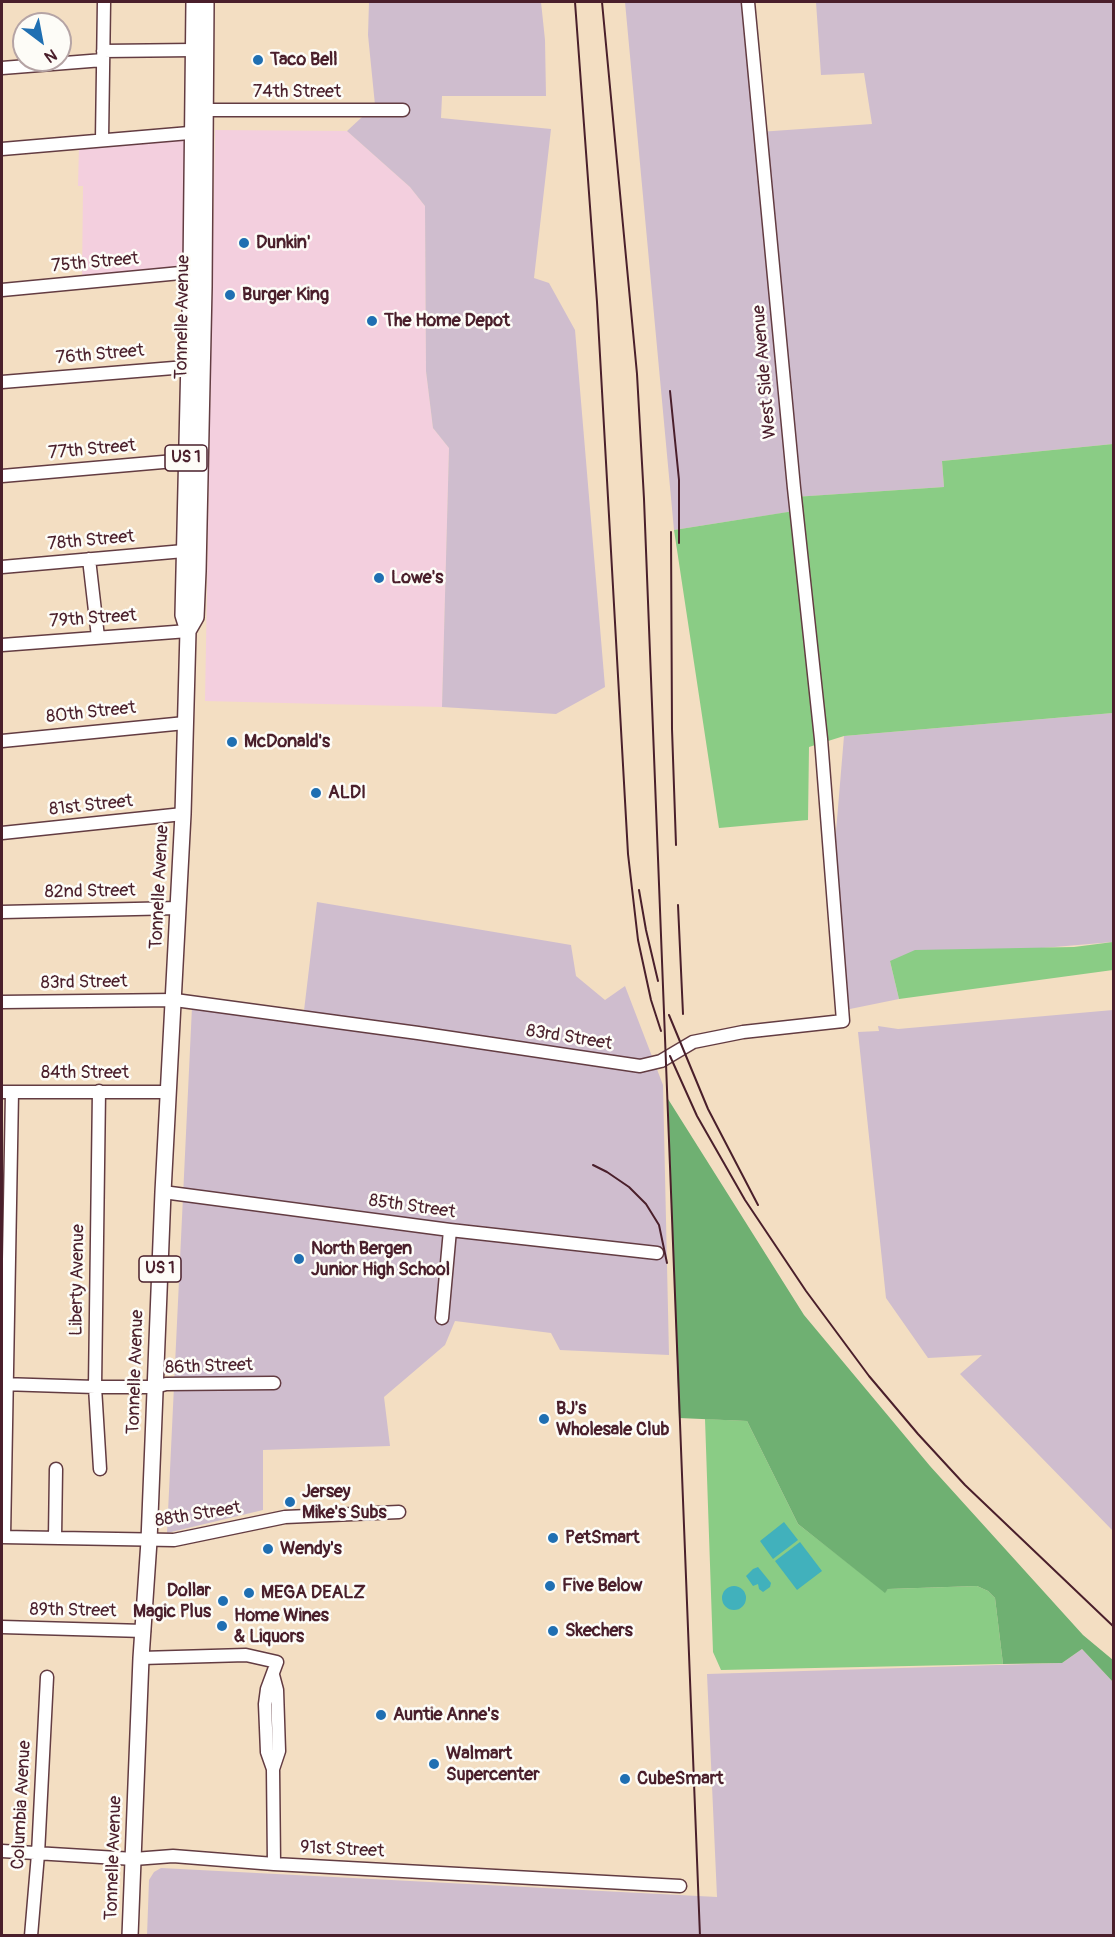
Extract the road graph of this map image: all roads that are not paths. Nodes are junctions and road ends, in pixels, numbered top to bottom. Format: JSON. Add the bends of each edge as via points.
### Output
{"nodes":[{"id":1,"x":104,"y":2,"type":"edge"},
{"id":2,"x":194,"y":2,"type":"edge"},
{"id":3,"x":207,"y":2,"type":"edge"},
{"id":4,"x":748,"y":2,"type":"edge"},
{"id":5,"x":194,"y":50,"type":"junction"},
{"id":6,"x":103,"y":56,"type":"junction"},
{"id":7,"x":2,"y":68,"type":"edge"},
{"id":8,"x":199,"y":110,"type":"junction"},
{"id":9,"x":403,"y":110,"type":"dead end"},
{"id":10,"x":198,"y":132,"type":"junction"},
{"id":11,"x":102,"y":139,"type":"junction"},
{"id":12,"x":2,"y":149,"type":"edge"},
{"id":13,"x":191,"y":273,"type":"junction"},
{"id":14,"x":2,"y":290,"type":"edge"},
{"id":15,"x":194,"y":366,"type":"junction"},
{"id":16,"x":2,"y":382,"type":"edge"},
{"id":17,"x":186,"y":460,"type":"junction"},
{"id":18,"x":2,"y":476,"type":"edge"},
{"id":19,"x":184,"y":550,"type":"junction"},
{"id":20,"x":89,"y":559,"type":"junction"},
{"id":21,"x":2,"y":567,"type":"edge"},
{"id":22,"x":188,"y":631,"type":"junction"},
{"id":23,"x":98,"y":637,"type":"junction"},
{"id":24,"x":2,"y":645,"type":"edge"},
{"id":25,"x":185,"y":723,"type":"junction"},
{"id":26,"x":821,"y":739,"type":"joint"},
{"id":27,"x":2,"y":741,"type":"edge"},
{"id":28,"x":183,"y":814,"type":"junction"},
{"id":29,"x":2,"y":833,"type":"edge"},
{"id":30,"x":178,"y":908,"type":"junction"},
{"id":31,"x":2,"y":912,"type":"edge"},
{"id":32,"x":175,"y":1000,"type":"junction"},
{"id":33,"x":2,"y":1002,"type":"edge"},
{"id":34,"x":99,"y":1091,"type":"junction"},
{"id":35,"x":7,"y":1092,"type":"edge"},
{"id":36,"x":169,"y":1092,"type":"junction"},
{"id":37,"x":163,"y":1192,"type":"junction"},
{"id":38,"x":450,"y":1230,"type":"junction"},
{"id":39,"x":657,"y":1253,"type":"dead end"},
{"id":40,"x":5,"y":1259,"type":"edge"},
{"id":41,"x":442,"y":1318,"type":"dead end"},
{"id":42,"x":274,"y":1383,"type":"dead end"},
{"id":43,"x":4,"y":1384,"type":"edge"},
{"id":44,"x":95,"y":1387,"type":"junction"},
{"id":45,"x":155,"y":1387,"type":"junction"},
{"id":46,"x":56,"y":1469,"type":"dead end"},
{"id":47,"x":100,"y":1469,"type":"dead end"},
{"id":48,"x":399,"y":1512,"type":"dead end"},
{"id":49,"x":3,"y":1537,"type":"edge"},
{"id":50,"x":55,"y":1538,"type":"junction"},
{"id":51,"x":149,"y":1541,"type":"junction"},
{"id":52,"x":2,"y":1627,"type":"edge"},
{"id":53,"x":144,"y":1631,"type":"junction"},
{"id":54,"x":141,"y":1658,"type":"junction"},
{"id":55,"x":47,"y":1677,"type":"dead end"},
{"id":56,"x":2,"y":1851,"type":"edge"},
{"id":57,"x":38,"y":1854,"type":"junction"},
{"id":58,"x":134,"y":1859,"type":"junction"},
{"id":59,"x":274,"y":1864,"type":"junction"},
{"id":60,"x":680,"y":1886,"type":"dead end"},
{"id":61,"x":30,"y":1935,"type":"edge"},
{"id":62,"x":130,"y":1935,"type":"edge"}],
"edges":[{"from":1,"to":6,"type":"street"},
{"from":2,"to":5,"type":"main road","name":"Tonnelle Avenue","number":"US 1"},
{"from":3,"to":8,"type":"main road","name":"Tonnelle Avenue","number":"US 1"},
{"from":4,"to":26,"type":"street","name":"West Side Avenue"},
{"from":5,"to":6,"type":"street"},
{"from":5,"to":8,"type":"main road","name":"Tonnelle Avenue","number":"US 1"},
{"from":6,"to":7,"type":"street"},
{"from":6,"to":11,"type":"street"},
{"from":8,"to":9,"type":"street","name":"74th Street"},
{"from":8,"to":10,"type":"main road","name":"Tonnelle Avenue","number":"US 1"},
{"from":10,"to":11,"type":"street"},
{"from":10,"to":13,"type":"main road","name":"Tonnelle Avenue","number":"US 1"},
{"from":10,"to":15,"type":"main road","name":"Tonnelle Avenue","number":"US 1"},
{"from":11,"to":12,"type":"street"},
{"from":13,"to":14,"type":"street","name":"75th Street"},
{"from":13,"to":15,"type":"main road","name":"Tonnelle Avenue","number":"US 1"},
{"from":15,"to":16,"type":"street","name":"76th Street"},
{"from":15,"to":17,"type":"main road","name":"Tonnelle Avenue","number":"US 1"},
{"from":15,"to":22,"type":"main road","name":"Tonnelle Avenue","number":"US 1","via":[[196,617]]},
{"from":17,"to":18,"type":"street","name":"77th Street"},
{"from":17,"to":19,"type":"main road","name":"Tonnelle Avenue","number":"US 1"},
{"from":19,"to":20,"type":"street","name":"78th Street"},
{"from":19,"to":22,"type":"main road","name":"Tonnelle Avenue","number":"US 1","via":[[183,615]]},
{"from":20,"to":21,"type":"street","name":"78th Street"},
{"from":20,"to":23,"type":"street"},
{"from":22,"to":23,"type":"street","name":"79th Street"},
{"from":22,"to":25,"type":"main road","name":"Tonnelle Avenue","number":"US 1"},
{"from":23,"to":24,"type":"street","name":"79th Street"},
{"from":25,"to":27,"type":"street","name":"80th Street"},
{"from":25,"to":28,"type":"main road","name":"Tonnelle Avenue","number":"US 1"},
{"from":26,"to":32,"type":"street","name":"83rd Street","via":[[843,1021],[693,1042],[661,1061],[640,1066]]},
{"from":28,"to":29,"type":"street","name":"81st Street"},
{"from":28,"to":30,"type":"main road","name":"Tonnelle Avenue","number":"US 1"},
{"from":30,"to":31,"type":"street","name":"82nd Street"},
{"from":30,"to":32,"type":"main road","name":"Tonnelle Avenue","number":"US 1"},
{"from":32,"to":33,"type":"street","name":"83rd Street"},
{"from":32,"to":36,"type":"main road","name":"Tonnelle Avenue","number":"US 1"},
{"from":34,"to":35,"type":"street","name":"84th Street"},
{"from":34,"to":36,"type":"street","name":"84th Street"},
{"from":34,"to":44,"type":"street","name":"Liberty Avenue"},
{"from":35,"to":40,"type":"street"},
{"from":36,"to":37,"type":"main road","name":"Tonnelle Avenue","number":"US 1"},
{"from":37,"to":38,"type":"street","name":"85th Street"},
{"from":37,"to":45,"type":"main road","name":"Tonnelle Avenue","number":"US 1"},
{"from":38,"to":39,"type":"street","name":"85th Street"},
{"from":38,"to":41,"type":"street"},
{"from":40,"to":43,"type":"street"},
{"from":42,"to":45,"type":"street","name":"86th Street"},
{"from":43,"to":44,"type":"street","name":"86th Street"},
{"from":43,"to":49,"type":"street"},
{"from":44,"to":45,"type":"street","name":"86th Street"},
{"from":44,"to":47,"type":"street","name":"Liberty Avenue"},
{"from":45,"to":51,"type":"main road","name":"Tonnelle Avenue","number":"US 1"},
{"from":46,"to":50,"type":"street"},
{"from":48,"to":51,"type":"street","name":"88th Street","via":[[285,1517],[184,1538]]},
{"from":49,"to":50,"type":"street","name":"88th Street"},
{"from":50,"to":51,"type":"street","name":"88th Street"},
{"from":51,"to":53,"type":"main road","name":"Tonnelle Avenue","number":"US 1"},
{"from":52,"to":53,"type":"street","name":"89th Street"},
{"from":53,"to":54,"type":"main road","name":"Tonnelle Avenue","number":"US 1"},
{"from":54,"to":58,"type":"main road","name":"Tonnelle Avenue","number":"US 1"},
{"from":54,"to":59,"type":"street","via":[[246,1655],[277,1662],[265,1704],[267,1752],[273,1769]]},
{"from":55,"to":57,"type":"street","name":"Columbia Avenue"},
{"from":56,"to":57,"type":"street","name":"91st Street"},
{"from":57,"to":58,"type":"street","name":"91st Street"},
{"from":57,"to":61,"type":"street","name":"Columbia Avenue"},
{"from":58,"to":59,"type":"street","name":"91st Street","via":[[173,1856]]},
{"from":58,"to":62,"type":"main road","name":"Tonnelle Avenue","number":"US 1"},
{"from":59,"to":60,"type":"street","name":"91st Street"}]}
